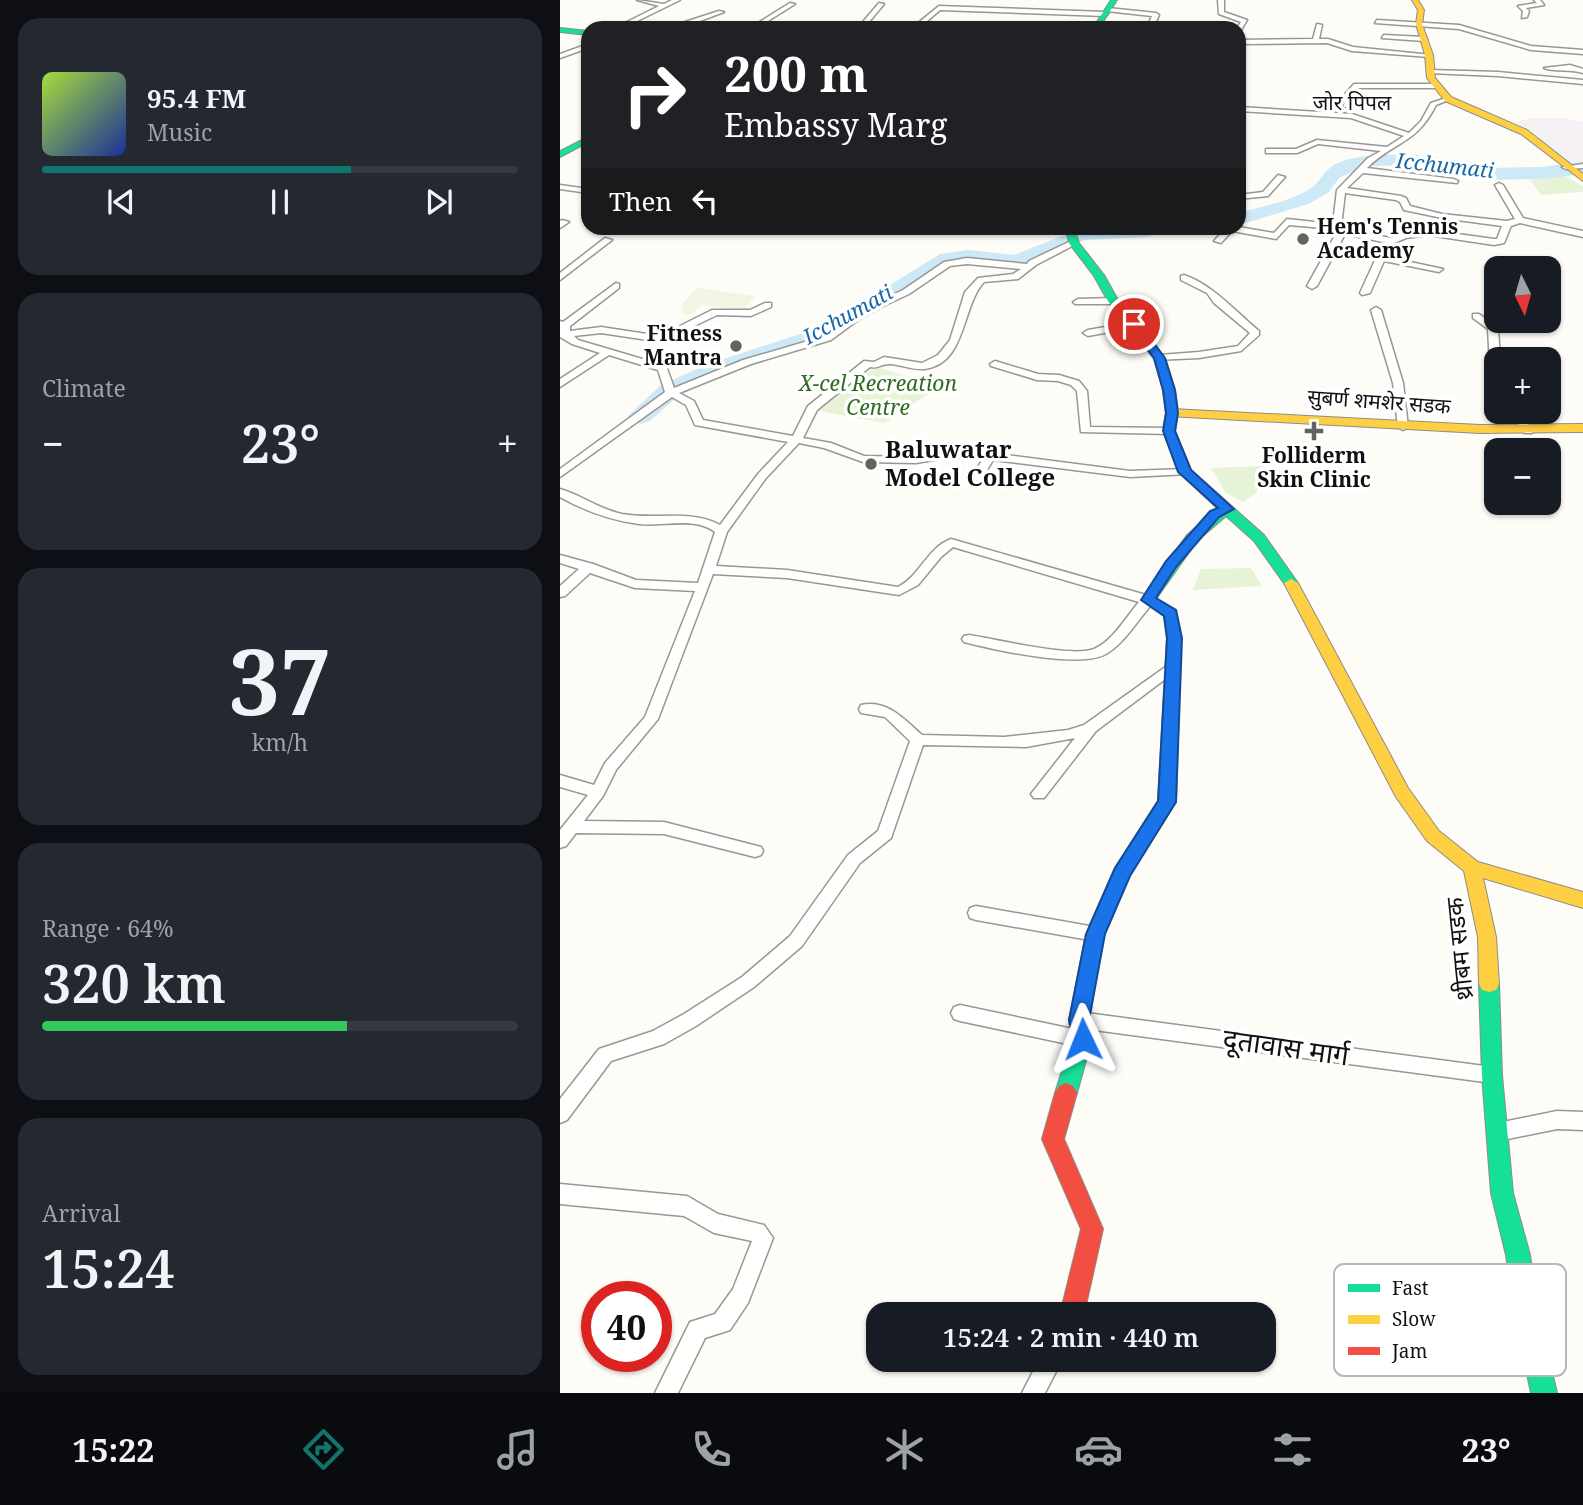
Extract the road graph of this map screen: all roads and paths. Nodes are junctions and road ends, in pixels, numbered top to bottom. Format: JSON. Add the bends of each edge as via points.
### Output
{"nodes":[{"id":1,"x":640,"y":0,"type":"edge"},
{"id":2,"x":677,"y":0,"type":"edge"},
{"id":3,"x":1221,"y":0,"type":"edge"},
{"id":4,"x":1415,"y":0,"type":"edge"},
{"id":5,"x":1537,"y":0,"type":"edge"},
{"id":6,"x":792,"y":4,"type":"dead end"},
{"id":7,"x":881,"y":4,"type":"dead end"},
{"id":8,"x":665,"y":6,"type":"junction"},
{"id":9,"x":721,"y":12,"type":"dead end"},
{"id":10,"x":1106,"y":13,"type":"edge"},
{"id":11,"x":1524,"y":17,"type":"dead end"},
{"id":12,"x":633,"y":21,"type":"edge"},
{"id":13,"x":688,"y":21,"type":"edge"},
{"id":14,"x":764,"y":21,"type":"edge"},
{"id":15,"x":867,"y":21,"type":"edge"},
{"id":16,"x":923,"y":21,"type":"edge"},
{"id":17,"x":1153,"y":21,"type":"edge"},
{"id":18,"x":1245,"y":21,"type":"edge"},
{"id":19,"x":1377,"y":22,"type":"dead end"},
{"id":20,"x":1319,"y":25,"type":"dead end"},
{"id":21,"x":560,"y":30,"type":"edge"},
{"id":22,"x":581,"y":32,"type":"edge"},
{"id":23,"x":1384,"y":37,"type":"dead end"},
{"id":24,"x":1316,"y":40,"type":"junction"},
{"id":25,"x":1246,"y":45,"type":"edge"},
{"id":26,"x":581,"y":48,"type":"edge"},
{"id":27,"x":1583,"y":52,"type":"edge"},
{"id":28,"x":560,"y":56,"type":"edge"},
{"id":29,"x":1431,"y":63,"type":"junction"},
{"id":30,"x":1547,"y":68,"type":"dead end"},
{"id":31,"x":1583,"y":71,"type":"edge"},
{"id":32,"x":1583,"y":82,"type":"edge"},
{"id":33,"x":1346,"y":106,"type":"dead end"},
{"id":34,"x":1246,"y":109,"type":"edge"},
{"id":35,"x":1410,"y":136,"type":"junction"},
{"id":36,"x":581,"y":143,"type":"edge"},
{"id":37,"x":1385,"y":149,"type":"junction"},
{"id":38,"x":1269,"y":152,"type":"dead end"},
{"id":39,"x":560,"y":154,"type":"edge"},
{"id":40,"x":1361,"y":170,"type":"junction"},
{"id":41,"x":1577,"y":171,"type":"edge"},
{"id":42,"x":1281,"y":177,"type":"dead end"},
{"id":43,"x":1454,"y":181,"type":"dead end"},
{"id":44,"x":1499,"y":185,"type":"dead end"},
{"id":45,"x":560,"y":187,"type":"edge"},
{"id":46,"x":581,"y":190,"type":"edge"},
{"id":47,"x":1341,"y":190,"type":"junction"},
{"id":48,"x":1246,"y":196,"type":"edge"},
{"id":49,"x":1520,"y":220,"type":"junction"},
{"id":50,"x":1507,"y":224,"type":"junction"},
{"id":51,"x":1340,"y":229,"type":"junction"},
{"id":52,"x":1246,"y":231,"type":"edge"},
{"id":53,"x":1583,"y":234,"type":"edge"},
{"id":54,"x":1072,"y":235,"type":"edge"},
{"id":55,"x":1224,"y":235,"type":"edge"},
{"id":56,"x":608,"y":240,"type":"dead end"},
{"id":57,"x":1218,"y":241,"type":"dead end"},
{"id":58,"x":1392,"y":241,"type":"junction"},
{"id":59,"x":1380,"y":258,"type":"junction"},
{"id":60,"x":1030,"y":267,"type":"junction"},
{"id":61,"x":1439,"y":269,"type":"dead end"},
{"id":62,"x":560,"y":277,"type":"edge"},
{"id":63,"x":1184,"y":278,"type":"dead end"},
{"id":64,"x":616,"y":286,"type":"dead end"},
{"id":65,"x":1312,"y":286,"type":"dead end"},
{"id":66,"x":1365,"y":293,"type":"dead end"},
{"id":67,"x":1113,"y":301,"type":"junction"},
{"id":68,"x":1079,"y":302,"type":"dead end"},
{"id":69,"x":768,"y":305,"type":"dead end"},
{"id":70,"x":1376,"y":310,"type":"dead end"},
{"id":71,"x":1476,"y":316,"type":"dead end"},
{"id":72,"x":1134,"y":324,"type":"junction"},
{"id":73,"x":563,"y":330,"type":"edge"},
{"id":74,"x":1088,"y":333,"type":"dead end"},
{"id":75,"x":828,"y":338,"type":"junction"},
{"id":76,"x":843,"y":341,"type":"dead end"},
{"id":77,"x":1494,"y":347,"type":"edge"},
{"id":78,"x":607,"y":352,"type":"junction"},
{"id":79,"x":1160,"y":358,"type":"junction"},
{"id":80,"x":995,"y":364,"type":"dead end"},
{"id":81,"x":560,"y":384,"type":"edge"},
{"id":82,"x":671,"y":393,"type":"junction"},
{"id":83,"x":1172,"y":413,"type":"junction"},
{"id":84,"x":1523,"y":424,"type":"edge"},
{"id":85,"x":1402,"y":427,"type":"junction"},
{"id":86,"x":1583,"y":428,"type":"edge"},
{"id":87,"x":1169,"y":431,"type":"junction"},
{"id":88,"x":1528,"y":431,"type":"junction"},
{"id":89,"x":797,"y":439,"type":"junction"},
{"id":90,"x":990,"y":456,"type":"junction"},
{"id":91,"x":1185,"y":472,"type":"junction"},
{"id":92,"x":560,"y":474,"type":"edge"},
{"id":93,"x":977,"y":478,"type":"dead end"},
{"id":94,"x":560,"y":492,"type":"edge"},
{"id":95,"x":1227,"y":509,"type":"junction"},
{"id":96,"x":721,"y":531,"type":"junction"},
{"id":97,"x":560,"y":559,"type":"edge"},
{"id":98,"x":589,"y":567,"type":"junction"},
{"id":99,"x":709,"y":570,"type":"junction"},
{"id":100,"x":703,"y":587,"type":"junction"},
{"id":101,"x":560,"y":593,"type":"edge"},
{"id":102,"x":1148,"y":600,"type":"junction"},
{"id":103,"x":969,"y":639,"type":"dead end"},
{"id":104,"x":1171,"y":668,"type":"junction"},
{"id":105,"x":866,"y":709,"type":"dead end"},
{"id":106,"x":1090,"y":729,"type":"junction"},
{"id":107,"x":918,"y":740,"type":"junction"},
{"id":108,"x":560,"y":780,"type":"edge"},
{"id":109,"x":598,"y":792,"type":"junction"},
{"id":110,"x":1039,"y":794,"type":"dead end"},
{"id":111,"x":571,"y":827,"type":"junction"},
{"id":112,"x":560,"y":842,"type":"edge"},
{"id":113,"x":755,"y":851,"type":"dead end"},
{"id":114,"x":1472,"y":867,"type":"junction"},
{"id":115,"x":1583,"y":900,"type":"edge"},
{"id":116,"x":976,"y":913,"type":"dead end"},
{"id":117,"x":1096,"y":934,"type":"junction"},
{"id":118,"x":960,"y":1013,"type":"dead end"},
{"id":119,"x":1079,"y":1020,"type":"junction"},
{"id":120,"x":1083,"y":1039,"type":"junction"},
{"id":121,"x":1492,"y":1076,"type":"junction"},
{"id":122,"x":560,"y":1114,"type":"edge"},
{"id":123,"x":1583,"y":1121,"type":"edge"},
{"id":124,"x":1499,"y":1132,"type":"junction"},
{"id":125,"x":560,"y":1195,"type":"edge"},
{"id":126,"x":1519,"y":1264,"type":"edge"},
{"id":127,"x":1075,"y":1302,"type":"edge"},
{"id":128,"x":1044,"y":1372,"type":"edge"},
{"id":129,"x":666,"y":1393,"type":"edge"},
{"id":130,"x":1033,"y":1393,"type":"edge"}],
"edges":[{"from":1,"to":8,"type":"street"},
{"from":2,"to":8,"type":"street"},
{"from":3,"to":18,"type":"street","via":[[1221,13]]},
{"from":4,"to":29,"type":"main road"},
{"from":5,"to":11,"type":"street","via":[[1541,5],[1521,6]]},
{"from":6,"to":14,"type":"street"},
{"from":7,"to":15,"type":"street"},
{"from":8,"to":12,"type":"street"},
{"from":9,"to":13,"type":"street","via":[[709,19]]},
{"from":10,"to":16,"type":"street","via":[[939,8]]},
{"from":10,"to":17,"type":"street","via":[[1156,15]]},
{"from":19,"to":29,"type":"street"},
{"from":20,"to":24,"type":"street"},
{"from":21,"to":22,"type":"main road"},
{"from":23,"to":29,"type":"street"},
{"from":24,"to":25,"type":"street"},
{"from":24,"to":29,"type":"street"},
{"from":26,"to":28,"type":"street"},
{"from":27,"to":29,"type":"street","via":[[1531,48],[1459,27]]},
{"from":29,"to":32,"type":"street"},
{"from":29,"to":33,"type":"street","via":[[1354,86]]},
{"from":29,"to":35,"type":"street","via":[[1433,104]]},
{"from":29,"to":41,"type":"main road"},
{"from":30,"to":31,"type":"street"},
{"from":34,"to":35,"type":"street","via":[[1352,116]]},
{"from":35,"to":37,"type":"street"},
{"from":36,"to":39,"type":"main road"},
{"from":37,"to":38,"type":"street","via":[[1317,142],[1297,151]]},
{"from":37,"to":40,"type":"street"},
{"from":40,"to":43,"type":"street"},
{"from":40,"to":47,"type":"street"},
{"from":42,"to":48,"type":"street","via":[[1265,194]]},
{"from":44,"to":49,"type":"street"},
{"from":45,"to":46,"type":"street"},
{"from":47,"to":50,"type":"street","via":[[1398,198],[1407,208],[1442,216]]},
{"from":47,"to":51,"type":"street"},
{"from":49,"to":50,"type":"street"},
{"from":49,"to":53,"type":"street"},
{"from":50,"to":58,"type":"street","via":[[1501,241],[1420,232]]},
{"from":51,"to":52,"type":"street","via":[[1287,222],[1276,236]]},
{"from":51,"to":58,"type":"street"},
{"from":51,"to":65,"type":"street"},
{"from":54,"to":60,"type":"street"},
{"from":54,"to":67,"type":"main road"},
{"from":55,"to":57,"type":"street"},
{"from":56,"to":62,"type":"street"},
{"from":58,"to":59,"type":"street"},
{"from":59,"to":61,"type":"street"},
{"from":59,"to":66,"type":"street"},
{"from":60,"to":75,"type":"street","via":[[967,261],[947,264],[863,312]]},
{"from":60,"to":89,"type":"street","via":[[1015,277],[981,280],[970,292],[955,341],[942,357],[923,366],[884,360],[868,363],[812,408]]},
{"from":63,"to":79,"type":"street","via":[[1210,291],[1256,333],[1241,348]]},
{"from":64,"to":73,"type":"street"},
{"from":67,"to":68,"type":"street"},
{"from":67,"to":72,"type":"main road"},
{"from":69,"to":73,"type":"street","via":[[751,313],[715,312],[661,339]]},
{"from":70,"to":85,"type":"street","via":[[1398,383]]},
{"from":71,"to":77,"type":"street","via":[[1493,328]]},
{"from":72,"to":74,"type":"street"},
{"from":72,"to":79,"type":"main road"},
{"from":73,"to":78,"type":"street","via":[[575,342]]},
{"from":75,"to":76,"type":"street"},
{"from":75,"to":82,"type":"street","via":[[747,362]]},
{"from":78,"to":81,"type":"street"},
{"from":78,"to":82,"type":"street","via":[[662,368]]},
{"from":79,"to":83,"type":"main road"},
{"from":80,"to":87,"type":"street","via":[[1075,383],[1082,391],[1085,430]]},
{"from":82,"to":89,"type":"street","via":[[690,402],[699,424]]},
{"from":82,"to":92,"type":"street"},
{"from":83,"to":85,"type":"main road","name":"सुबर्ण शमशेर सडक"},
{"from":83,"to":87,"type":"main road"},
{"from":84,"to":88,"type":"street"},
{"from":85,"to":88,"type":"main road","name":"सुबर्ण शमशेर सडक"},
{"from":86,"to":88,"type":"main road","name":"सुबर्ण शमशेर सडक"},
{"from":87,"to":91,"type":"main road"},
{"from":89,"to":90,"type":"street","via":[[863,459]]},
{"from":89,"to":96,"type":"street"},
{"from":90,"to":91,"type":"street","via":[[1130,474]]},
{"from":90,"to":93,"type":"street"},
{"from":91,"to":95,"type":"main road","name":"थ्रीबम सडक"},
{"from":94,"to":96,"type":"street","via":[[616,517],[712,522]]},
{"from":95,"to":102,"type":"main road","via":[[1215,514],[1171,564]]},
{"from":95,"to":114,"type":"main road","name":"थ्रीबम सडक","via":[[1272,552],[1286,574],[1422,824]]},
{"from":96,"to":99,"type":"street"},
{"from":97,"to":98,"type":"street"},
{"from":98,"to":100,"type":"street","via":[[635,584]]},
{"from":98,"to":101,"type":"street"},
{"from":99,"to":100,"type":"street"},
{"from":99,"to":102,"type":"street","via":[[787,574],[899,592],[909,588],[941,548],[951,543]]},
{"from":100,"to":109,"type":"street","via":[[652,719],[610,767]]},
{"from":102,"to":103,"type":"street","via":[[1108,645],[1090,655]]},
{"from":102,"to":104,"type":"main road","via":[[1171,614]]},
{"from":104,"to":106,"type":"street"},
{"from":104,"to":117,"type":"main road","via":[[1167,802],[1122,873]]},
{"from":105,"to":107,"type":"street","via":[[890,713]]},
{"from":106,"to":107,"type":"street","via":[[1002,743]]},
{"from":106,"to":110,"type":"street"},
{"from":107,"to":122,"type":"street","via":[[885,834],[854,859],[796,941],[748,982],[690,1020],[659,1038],[605,1055]]},
{"from":108,"to":109,"type":"street"},
{"from":109,"to":111,"type":"street"},
{"from":111,"to":112,"type":"street"},
{"from":111,"to":113,"type":"street","via":[[664,828]]},
{"from":114,"to":115,"type":"main road"},
{"from":114,"to":121,"type":"main road","name":"थ्रीबम सडक","via":[[1487,937]]},
{"from":116,"to":117,"type":"street"},
{"from":117,"to":119,"type":"main road"},
{"from":118,"to":120,"type":"street"},
{"from":119,"to":120,"type":"main road"},
{"from":119,"to":121,"type":"street","name":"दूतावास मार्ग"},
{"from":120,"to":127,"type":"main road","via":[[1053,1139],[1092,1229]]},
{"from":121,"to":124,"type":"main road","name":"थ्रीबम सडक"},
{"from":123,"to":124,"type":"street","via":[[1557,1120]]},
{"from":124,"to":126,"type":"main road","name":"थ्रीबम सडक","via":[[1502,1193]]},
{"from":125,"to":129,"type":"street","via":[[687,1206],[714,1223],[757,1232],[763,1238],[741,1296],[722,1322],[698,1330]]},
{"from":128,"to":130,"type":"street"}]}
